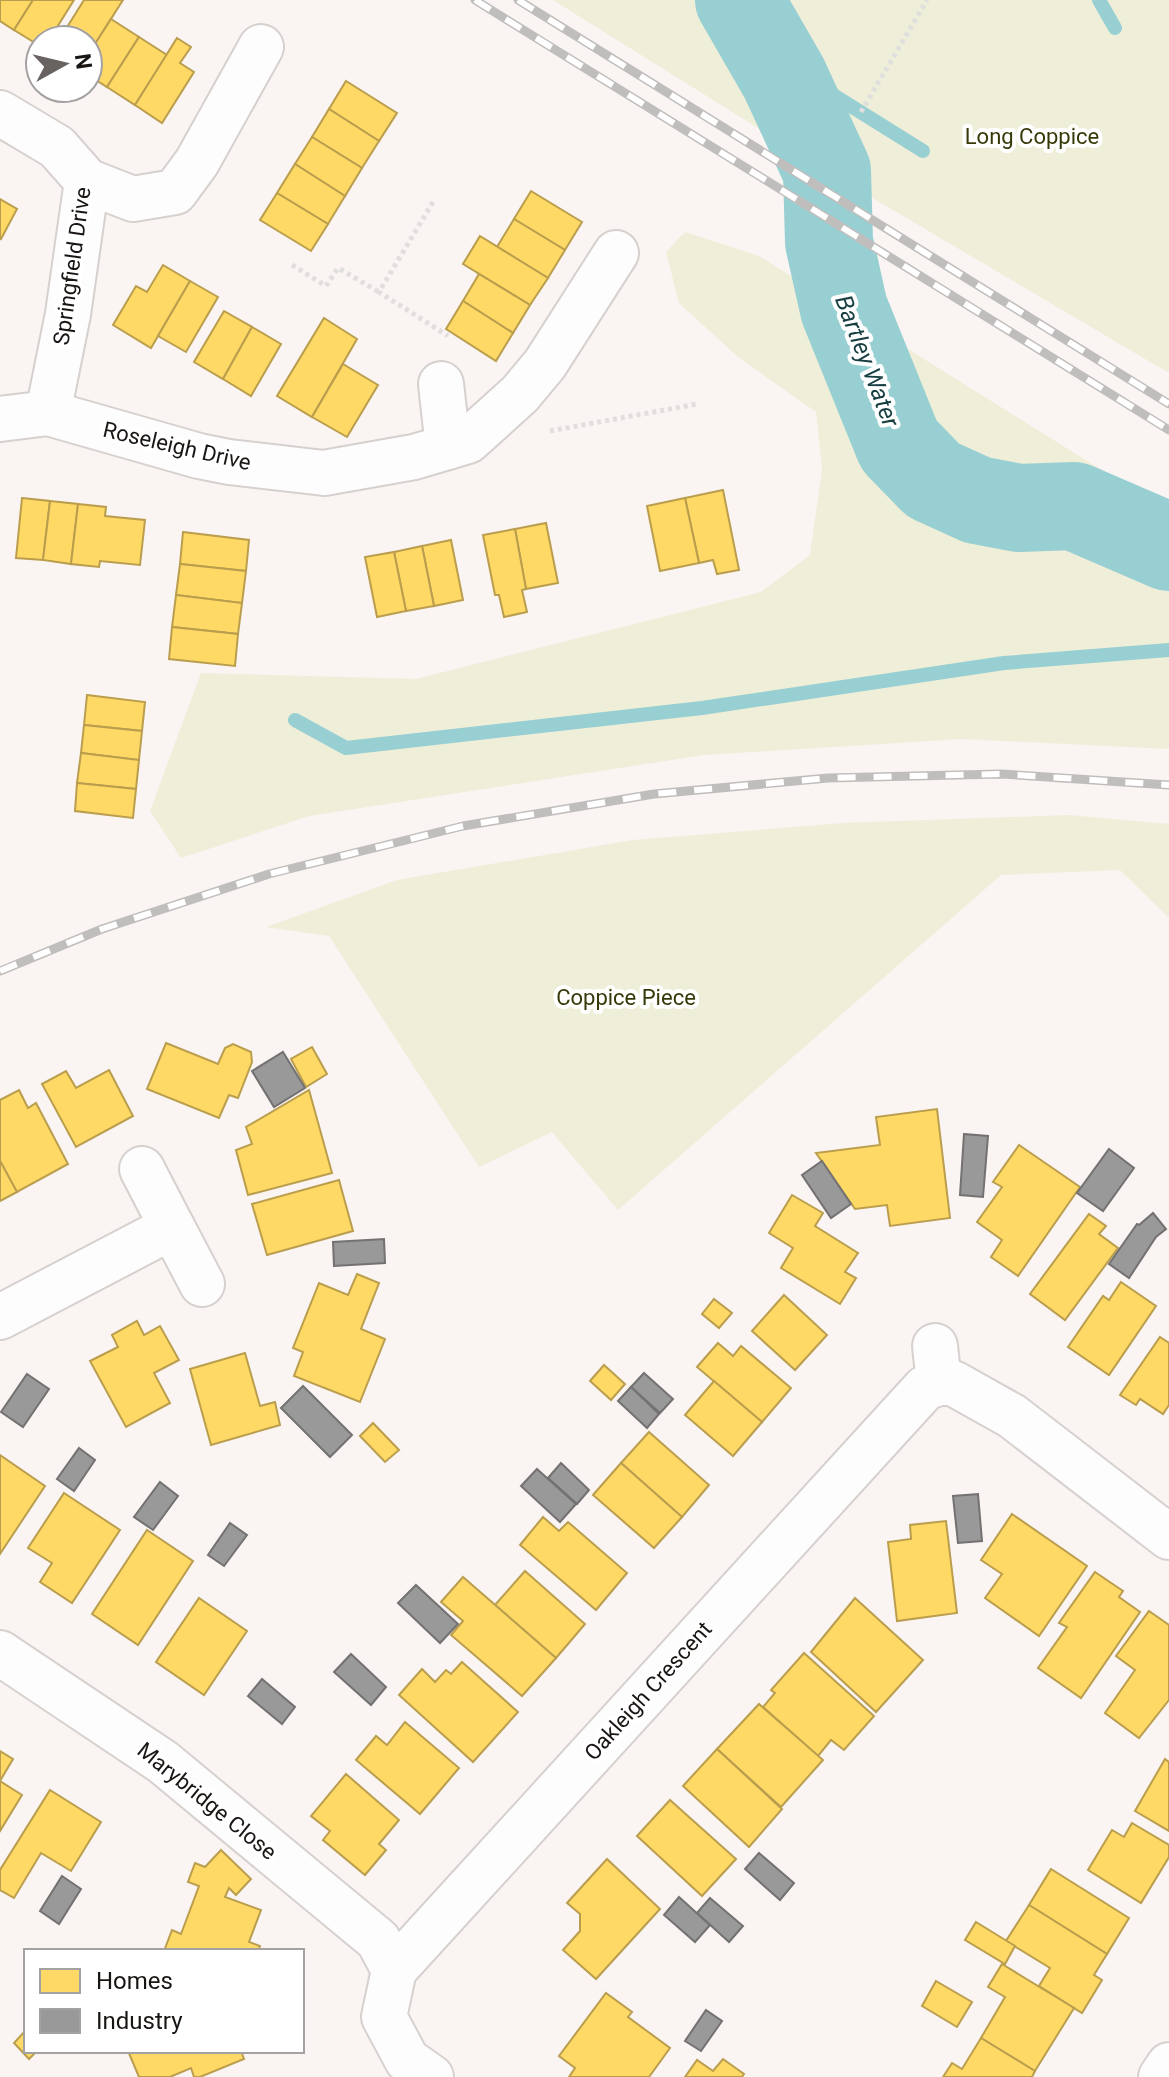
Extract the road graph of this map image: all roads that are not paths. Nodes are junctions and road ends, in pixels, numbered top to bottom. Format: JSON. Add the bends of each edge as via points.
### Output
{"nodes":[{"id":1,"x":261,"y":47,"type":"dead end"},
{"id":2,"x":0,"y":113,"type":"edge"},
{"id":3,"x":87,"y":181,"type":"junction"},
{"id":4,"x":616,"y":253,"type":"dead end"},
{"id":5,"x":441,"y":384,"type":"road end"},
{"id":6,"x":48,"y":413,"type":"junction"},
{"id":7,"x":0,"y":419,"type":"edge"},
{"id":8,"x":448,"y":447,"type":"junction"},
{"id":9,"x":142,"y":1169,"type":"dead end"},
{"id":10,"x":172,"y":1227,"type":"junction"},
{"id":11,"x":202,"y":1284,"type":"dead end"},
{"id":12,"x":0,"y":1317,"type":"edge"},
{"id":13,"x":1169,"y":1537,"type":"edge"},
{"id":14,"x":0,"y":1653,"type":"edge"},
{"id":15,"x":394,"y":1970,"type":"junction"},
{"id":16,"x":1169,"y":2065,"type":"edge"},
{"id":17,"x":431,"y":2077,"type":"edge"},
{"id":18,"x":1161,"y":2077,"type":"edge"}],
"edges":[{"from":1,"to":3,"type":"street","via":[[175,192],[133,199]]},
{"from":2,"to":3,"type":"street","name":"Springfield Drive","via":[[57,147]]},
{"from":3,"to":6,"type":"street","name":"Springfield Drive"},
{"from":4,"to":8,"type":"street","name":"Roseleigh Drive","via":[[520,394],[468,441]]},
{"from":5,"to":8,"type":"street"},
{"from":6,"to":7,"type":"street","name":"Roseleigh Drive"},
{"from":6,"to":8,"type":"street","name":"Roseleigh Drive","via":[[199,456],[324,473]]},
{"from":9,"to":10,"type":"street"},
{"from":10,"to":11,"type":"street"},
{"from":10,"to":12,"type":"street"},
{"from":13,"to":15,"type":"street","name":"Oakleigh Crescent","via":[[1012,1416],[953,1383],[937,1364],[925,1388]]},
{"from":14,"to":15,"type":"street","name":"Marybridge Close","via":[[163,1762],[378,1940]]},
{"from":15,"to":17,"type":"street","via":[[369,2018],[407,2060]]},
{"from":16,"to":18,"type":"street"}]}
